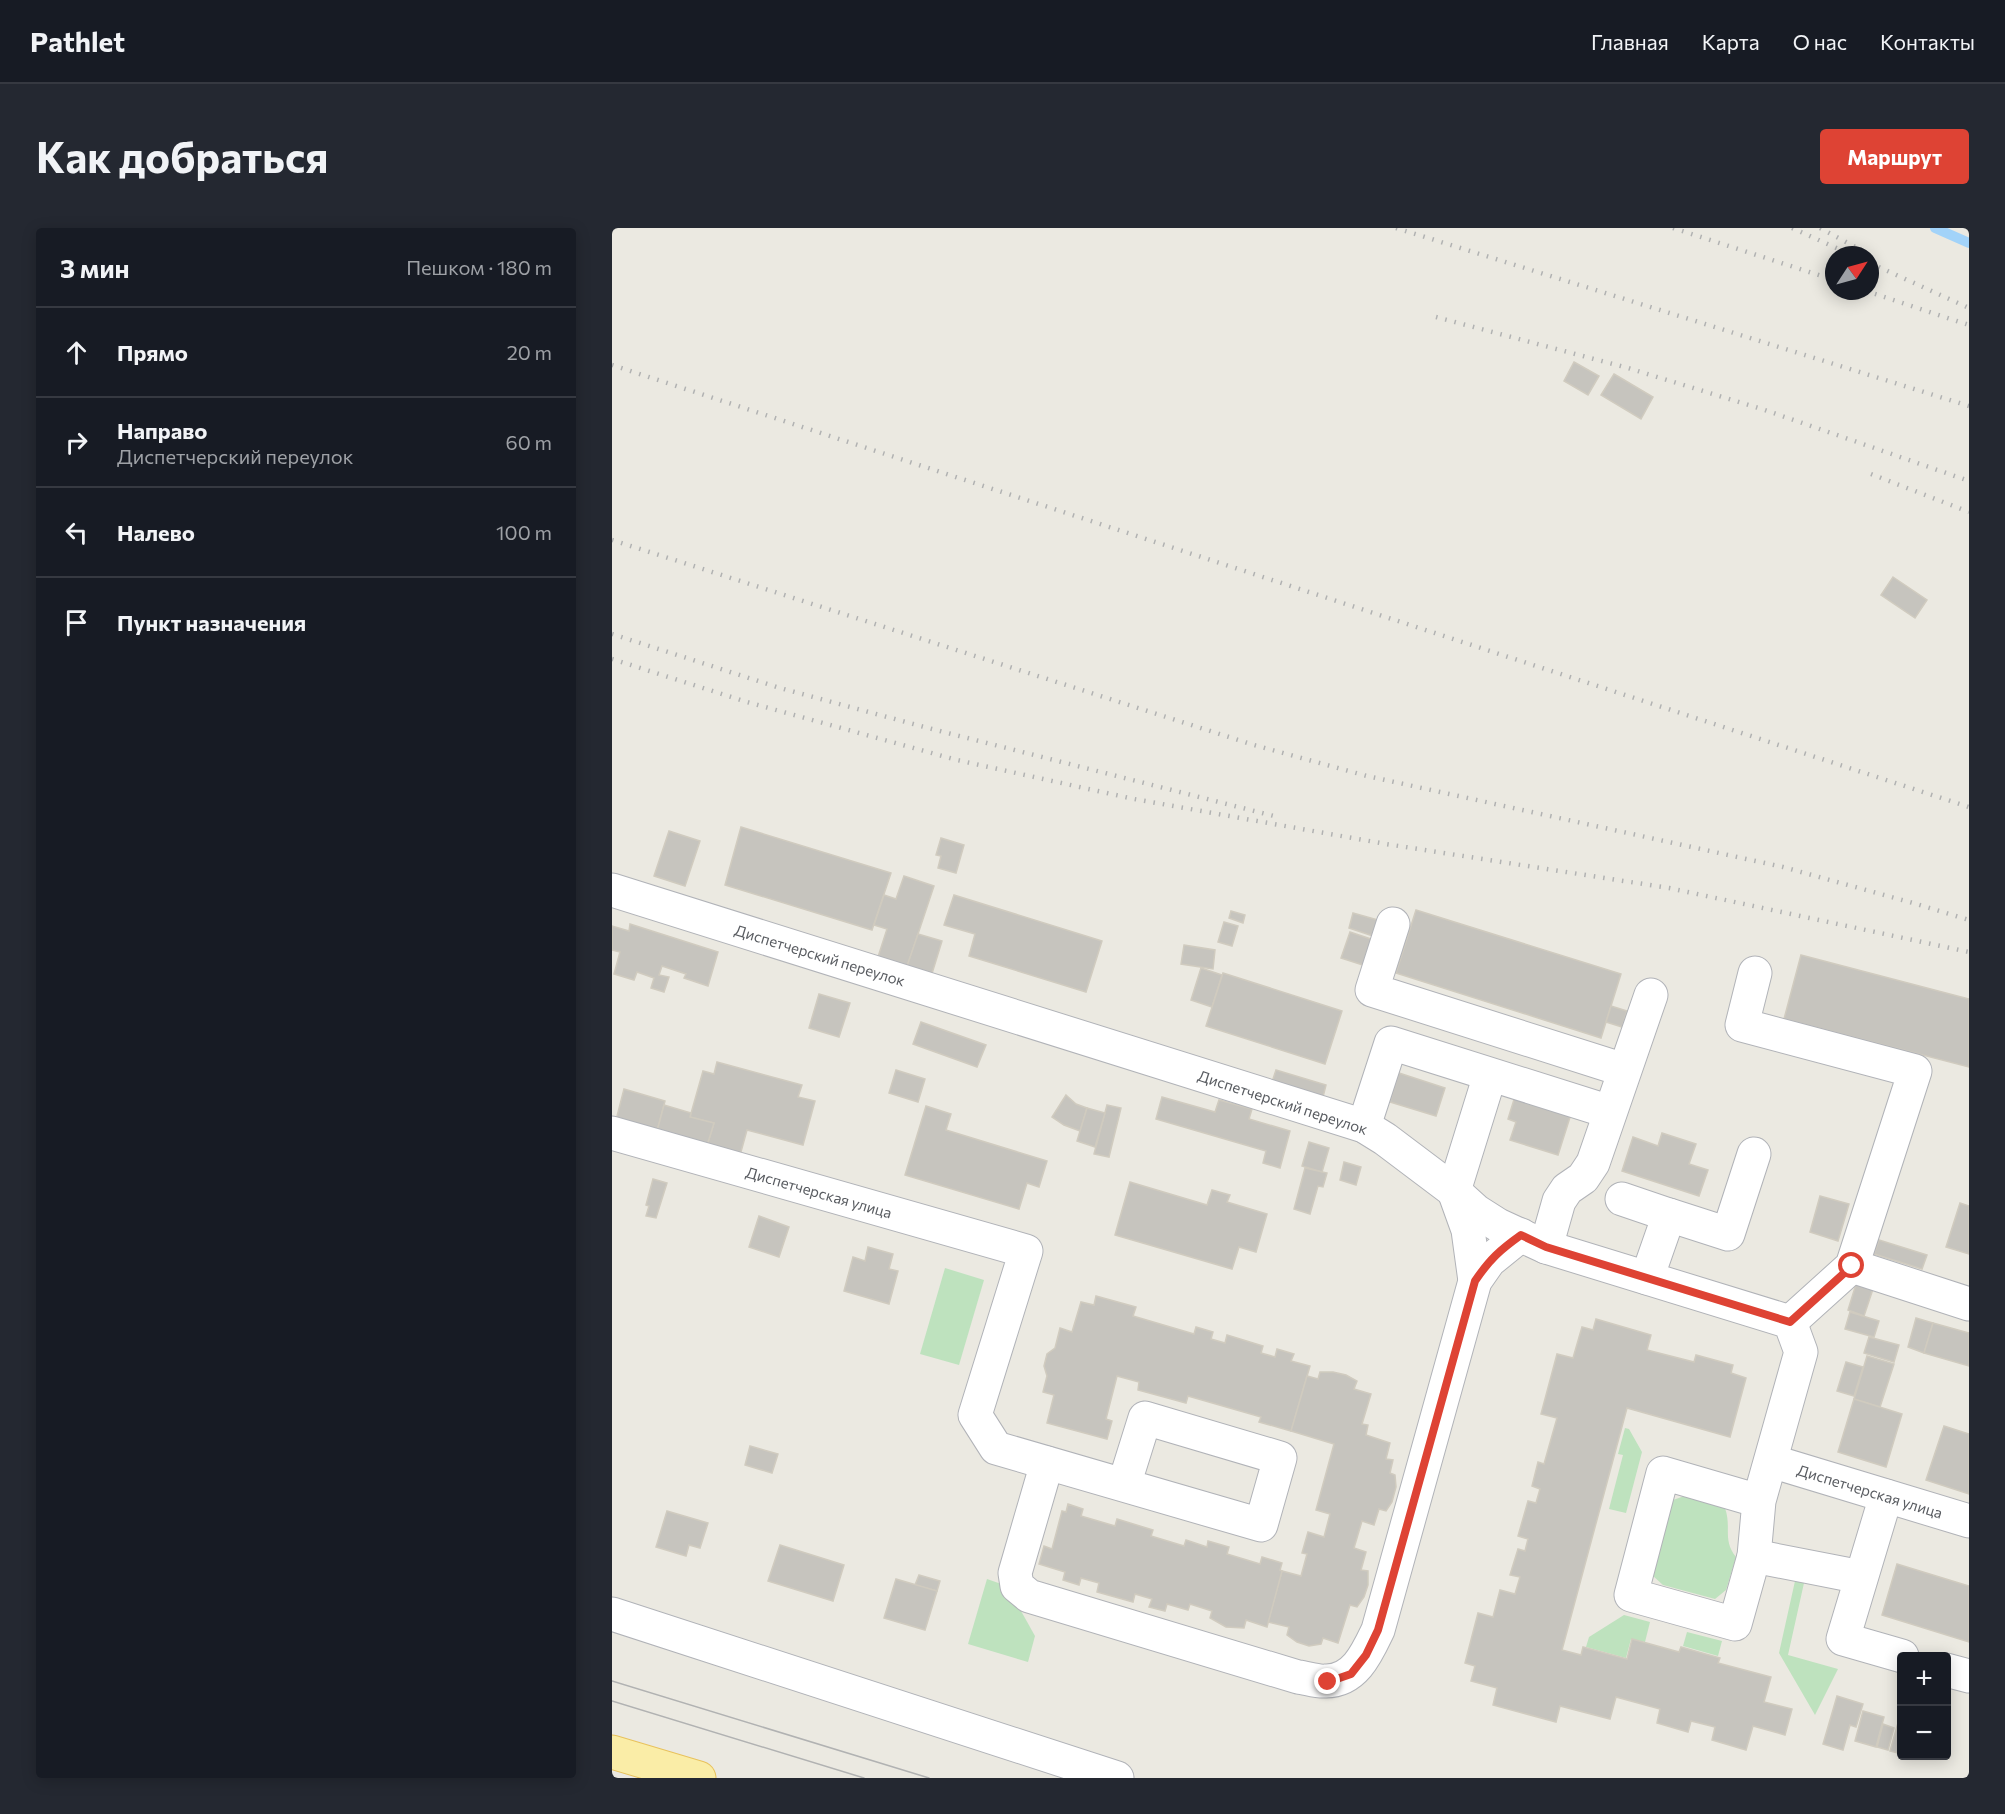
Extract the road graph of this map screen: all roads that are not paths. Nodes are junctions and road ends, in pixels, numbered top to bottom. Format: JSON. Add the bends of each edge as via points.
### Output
{"nodes":[{"id":1,"x":612,"y":890,"type":"edge"},
{"id":2,"x":1394,"y":924,"type":"dead end"},
{"id":3,"x":1755,"y":973,"type":"dead end"},
{"id":4,"x":1651,"y":995,"type":"dead end"},
{"id":5,"x":1624,"y":1070,"type":"junction"},
{"id":6,"x":1490,"y":1075,"type":"junction"},
{"id":7,"x":1610,"y":1112,"type":"junction"},
{"id":8,"x":1364,"y":1126,"type":"junction"},
{"id":9,"x":612,"y":1133,"type":"edge"},
{"id":10,"x":1754,"y":1154,"type":"dead end"},
{"id":11,"x":1454,"y":1191,"type":"junction"},
{"id":12,"x":1622,"y":1199,"type":"dead end"},
{"id":13,"x":1669,"y":1215,"type":"junction"},
{"id":14,"x":1533,"y":1241,"type":"junction"},
{"id":15,"x":1852,"y":1266,"type":"junction"},
{"id":16,"x":1647,"y":1278,"type":"junction"},
{"id":17,"x":1475,"y":1281,"type":"junction"},
{"id":18,"x":1969,"y":1304,"type":"edge"},
{"id":19,"x":1790,"y":1322,"type":"junction"},
{"id":20,"x":1771,"y":1461,"type":"junction"},
{"id":21,"x":1047,"y":1463,"type":"junction"},
{"id":22,"x":1124,"y":1485,"type":"junction"},
{"id":23,"x":1886,"y":1496,"type":"junction"},
{"id":24,"x":1759,"y":1501,"type":"junction"},
{"id":25,"x":1969,"y":1521,"type":"edge"},
{"id":26,"x":1754,"y":1556,"type":"junction"},
{"id":27,"x":1861,"y":1577,"type":"junction"},
{"id":28,"x":612,"y":1614,"type":"edge"},
{"id":29,"x":1897,"y":1655,"type":"edge"},
{"id":30,"x":1951,"y":1671,"type":"edge"},
{"id":31,"x":1969,"y":1676,"type":"edge"},
{"id":32,"x":612,"y":1752,"type":"edge"},
{"id":33,"x":699,"y":1778,"type":"edge"},
{"id":34,"x":1118,"y":1778,"type":"edge"}],
"edges":[{"from":1,"to":8,"type":"street","name":"Диспетчерский переулок"},
{"from":2,"to":5,"type":"street","via":[[1372,990]]},
{"from":3,"to":15,"type":"street","via":[[1742,1025],[1915,1071]]},
{"from":4,"to":5,"type":"street"},
{"from":5,"to":7,"type":"street"},
{"from":6,"to":7,"type":"street"},
{"from":6,"to":8,"type":"street","via":[[1391,1043]]},
{"from":6,"to":11,"type":"street"},
{"from":7,"to":14,"type":"street","via":[[1593,1163],[1583,1178],[1567,1189]]},
{"from":8,"to":11,"type":"street","name":"Диспетчерский переулок"},
{"from":9,"to":21,"type":"street","name":"Диспетчерская улица","via":[[1026,1251],[975,1415],[996,1448]]},
{"from":10,"to":13,"type":"street","via":[[1728,1234]]},
{"from":11,"to":14,"type":"street","name":"Диспетчерский переулок","via":[[1476,1211]]},
{"from":11,"to":17,"type":"street","via":[[1468,1230]]},
{"from":12,"to":13,"type":"street"},
{"from":13,"to":16,"type":"street"},
{"from":14,"to":16,"type":"street","name":"Диспетчерский переулок"},
{"from":14,"to":17,"type":"street","via":[[1489,1261]]},
{"from":15,"to":18,"type":"street"},
{"from":15,"to":19,"type":"street"},
{"from":16,"to":19,"type":"street","name":"Диспетчерский переулок"},
{"from":17,"to":21,"type":"street","via":[[1378,1630],[1351,1674],[1328,1682],[1298,1677],[1029,1596],[1017,1586],[1015,1573]]},
{"from":19,"to":20,"type":"street","via":[[1801,1352]]},
{"from":20,"to":23,"type":"street","name":"Диспетчерская улица"},
{"from":20,"to":24,"type":"street"},
{"from":21,"to":22,"type":"street"},
{"from":22,"to":22,"type":"street","via":[[1145,1418],[1280,1458],[1261,1525]]},
{"from":23,"to":25,"type":"street","name":"Диспетчерская улица"},
{"from":23,"to":27,"type":"street"},
{"from":24,"to":26,"type":"street"},
{"from":24,"to":26,"type":"street","via":[[1663,1473],[1630,1595],[1735,1624]]},
{"from":26,"to":27,"type":"street"},
{"from":27,"to":29,"type":"street","via":[[1843,1639]]},
{"from":28,"to":34,"type":"street"},
{"from":30,"to":31,"type":"street"},
{"from":32,"to":33,"type":"main road"}]}
